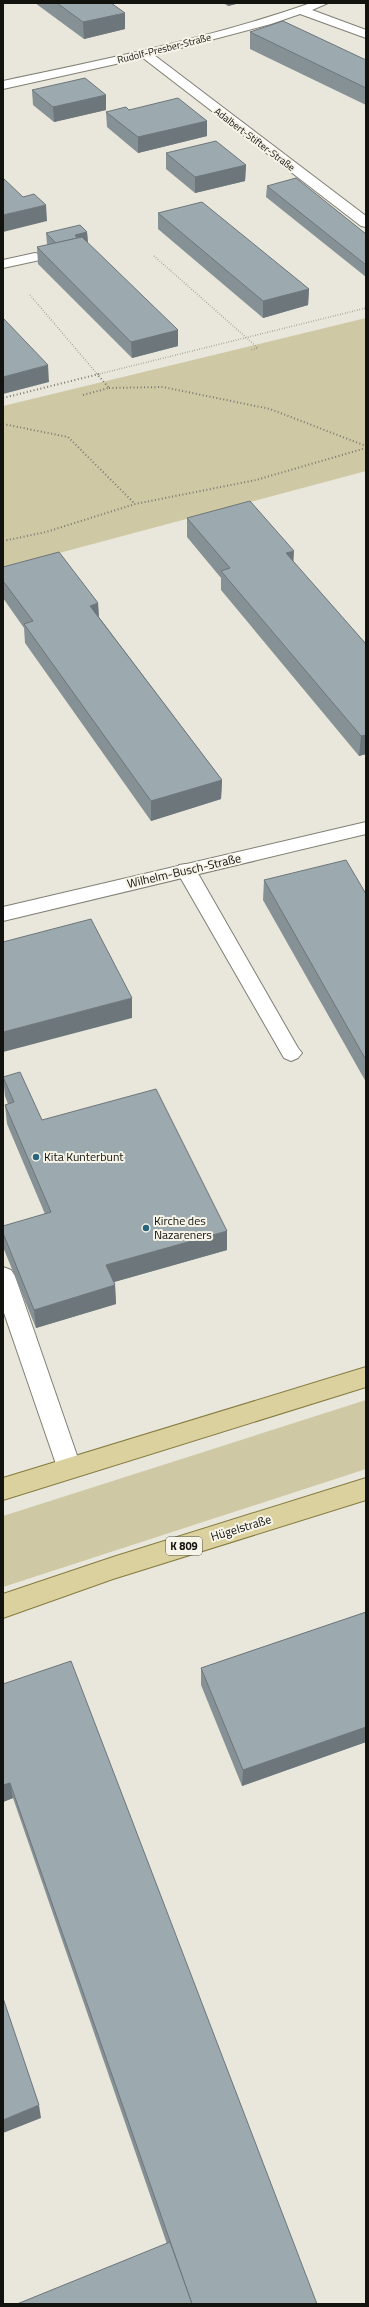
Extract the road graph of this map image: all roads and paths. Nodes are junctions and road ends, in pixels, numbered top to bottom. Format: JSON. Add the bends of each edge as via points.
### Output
{"nodes":[{"id":1,"x":322,"y":3,"type":"edge"},
{"id":2,"x":302,"y":11,"type":"junction"},
{"id":3,"x":366,"y":34,"type":"edge"},
{"id":4,"x":145,"y":54,"type":"junction"},
{"id":5,"x":3,"y":85,"type":"edge"},
{"id":6,"x":366,"y":223,"type":"edge"},
{"id":7,"x":154,"y":256,"type":"dead end"},
{"id":8,"x":35,"y":257,"type":"dead end"},
{"id":9,"x":3,"y":264,"type":"edge"},
{"id":10,"x":29,"y":293,"type":"dead end"},
{"id":11,"x":366,"y":308,"type":"edge"},
{"id":12,"x":246,"y":338,"type":"junction"},
{"id":13,"x":251,"y":350,"type":"dead end"},
{"id":14,"x":98,"y":374,"type":"junction"},
{"id":15,"x":110,"y":388,"type":"junction"},
{"id":16,"x":84,"y":395,"type":"dead end"},
{"id":17,"x":3,"y":398,"type":"edge"},
{"id":18,"x":3,"y":424,"type":"edge"},
{"id":19,"x":366,"y":447,"type":"edge"},
{"id":20,"x":134,"y":504,"type":"junction"},
{"id":21,"x":3,"y":541,"type":"edge"},
{"id":22,"x":366,"y":828,"type":"edge"},
{"id":23,"x":186,"y":870,"type":"junction"},
{"id":24,"x":3,"y":914,"type":"edge"},
{"id":25,"x":291,"y":1053,"type":"dead end"},
{"id":26,"x":3,"y":1276,"type":"edge"},
{"id":27,"x":366,"y":1377,"type":"edge"},
{"id":28,"x":70,"y":1467,"type":"junction"},
{"id":29,"x":3,"y":1488,"type":"edge"},
{"id":30,"x":366,"y":1489,"type":"edge"},
{"id":31,"x":3,"y":1606,"type":"edge"}],
"edges":[{"from":1,"to":2,"type":"street","name":"Rudolf-Presber-Straße"},
{"from":2,"to":3,"type":"street"},
{"from":2,"to":4,"type":"street","name":"Rudolf-Presber-Straße"},
{"from":4,"to":5,"type":"street","name":"Rudolf-Presber-Straße"},
{"from":4,"to":6,"type":"street","name":"Adalbert-Stifter-Straße"},
{"from":7,"to":12,"type":"path"},
{"from":8,"to":9,"type":"street"},
{"from":10,"to":14,"type":"path"},
{"from":11,"to":12,"type":"path"},
{"from":12,"to":13,"type":"path","via":[[258,348]]},
{"from":12,"to":14,"type":"path"},
{"from":14,"to":15,"type":"path"},
{"from":14,"to":17,"type":"path"},
{"from":15,"to":16,"type":"path"},
{"from":15,"to":19,"type":"path","via":[[163,387],[270,409]]},
{"from":18,"to":20,"type":"path","via":[[68,437]]},
{"from":19,"to":20,"type":"path","via":[[256,480]]},
{"from":20,"to":21,"type":"path","via":[[46,532]]},
{"from":22,"to":23,"type":"street","name":"Wilhelm-Busch-Straße"},
{"from":23,"to":24,"type":"street","name":"Wilhelm-Busch-Straße"},
{"from":23,"to":25,"type":"street"},
{"from":26,"to":28,"type":"street"},
{"from":27,"to":28,"type":"main road"},
{"from":28,"to":29,"type":"main road"},
{"from":30,"to":31,"type":"main road","name":"Hügelstraße","number":"K 809","via":[[113,1568]]}]}
